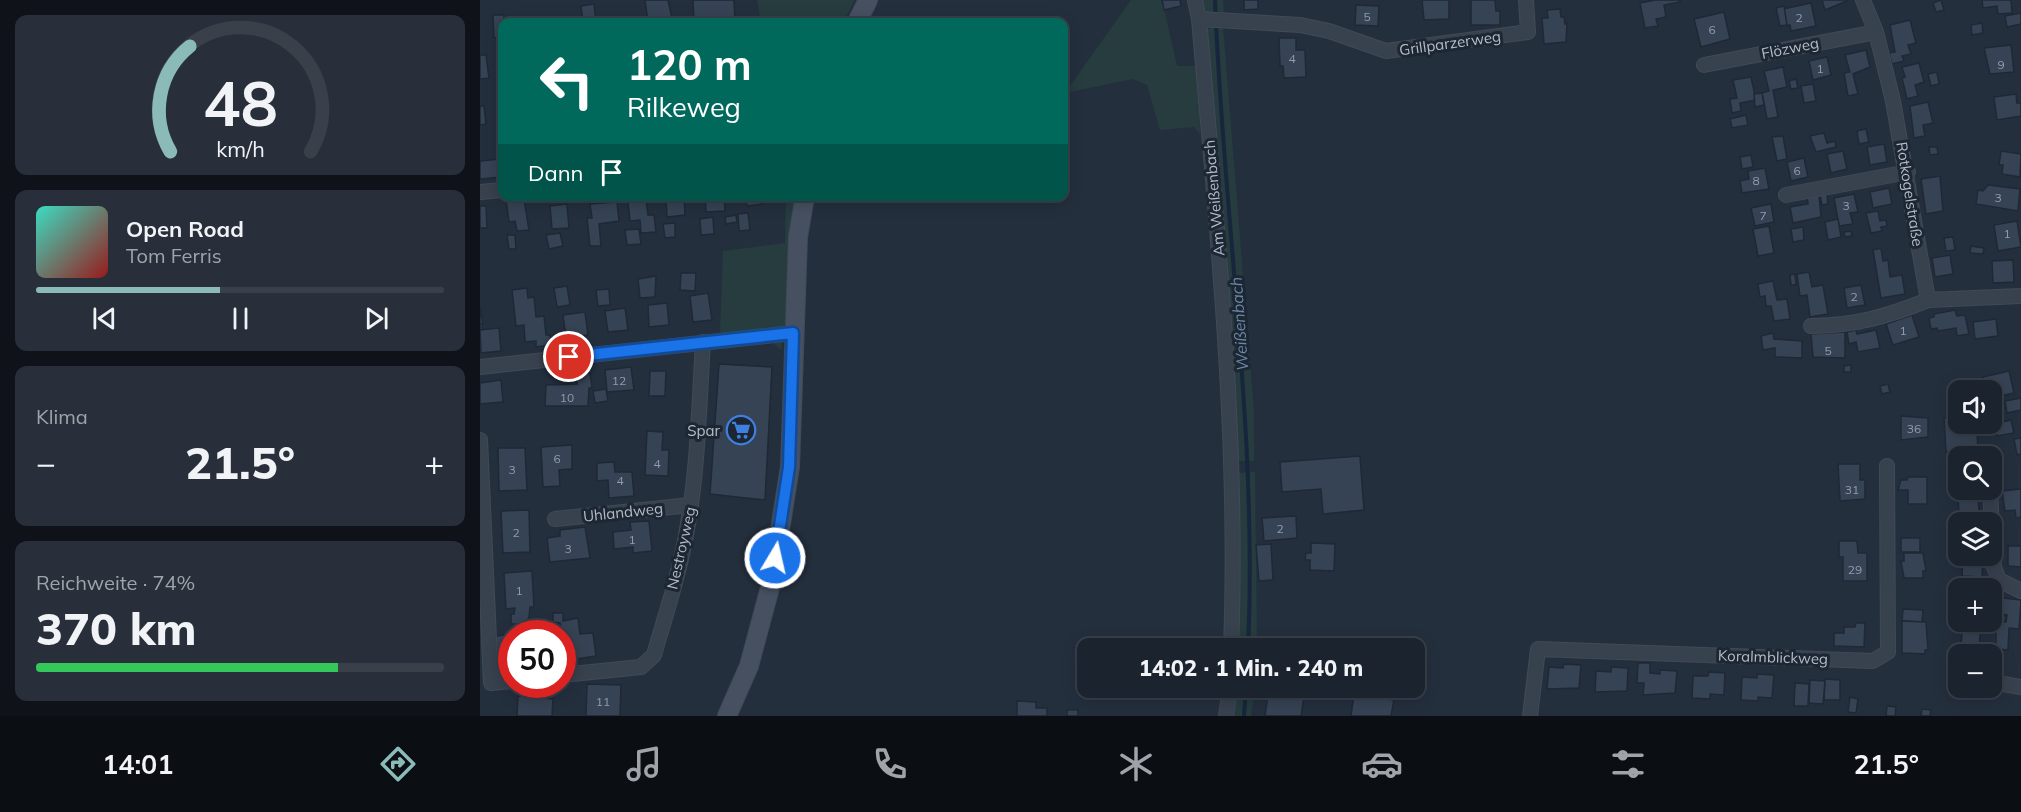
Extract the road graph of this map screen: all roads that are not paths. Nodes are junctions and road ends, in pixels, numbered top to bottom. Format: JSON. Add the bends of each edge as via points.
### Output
{"nodes":[{"id":1,"x":1195,"y":0,"type":"edge"},
{"id":2,"x":1526,"y":0,"type":"edge"},
{"id":3,"x":1863,"y":0,"type":"edge"},
{"id":4,"x":1202,"y":19,"type":"junction"},
{"id":5,"x":1876,"y":32,"type":"junction"},
{"id":6,"x":1704,"y":65,"type":"dead end"},
{"id":7,"x":1908,"y":172,"type":"junction"},
{"id":8,"x":498,"y":190,"type":"edge"},
{"id":9,"x":480,"y":192,"type":"edge"},
{"id":10,"x":1786,"y":195,"type":"dead end"},
{"id":11,"x":804,"y":201,"type":"edge"},
{"id":12,"x":2021,"y":296,"type":"edge"},
{"id":13,"x":1928,"y":300,"type":"junction"},
{"id":14,"x":1811,"y":326,"type":"dead end"},
{"id":15,"x":793,"y":333,"type":"junction"},
{"id":16,"x":703,"y":342,"type":"junction"},
{"id":17,"x":480,"y":367,"type":"edge"},
{"id":18,"x":480,"y":440,"type":"edge"},
{"id":19,"x":1887,"y":466,"type":"dead end"},
{"id":20,"x":1991,"y":500,"type":"edge"},
{"id":21,"x":692,"y":505,"type":"junction"},
{"id":22,"x":555,"y":519,"type":"dead end"},
{"id":23,"x":2021,"y":591,"type":"edge"},
{"id":24,"x":484,"y":624,"type":"edge"},
{"id":25,"x":1231,"y":638,"type":"edge"},
{"id":26,"x":576,"y":674,"type":"edge"},
{"id":27,"x":498,"y":682,"type":"edge"},
{"id":28,"x":2002,"y":684,"type":"edge"},
{"id":29,"x":2021,"y":687,"type":"edge"},
{"id":30,"x":1228,"y":698,"type":"edge"},
{"id":31,"x":727,"y":716,"type":"edge"},
{"id":32,"x":1226,"y":716,"type":"edge"},
{"id":33,"x":1530,"y":716,"type":"edge"}],
"edges":[{"from":1,"to":4,"type":"street","name":"Am Weißenbach"},
{"from":2,"to":4,"type":"street","name":"Grillparzerweg","via":[[1528,32],[1386,51],[1319,29]]},
{"from":3,"to":5,"type":"street","name":"Rotkogelstraße"},
{"from":4,"to":25,"type":"street","name":"Am Weißenbach","via":[[1227,356]]},
{"from":5,"to":6,"type":"street","name":"Flözweg"},
{"from":5,"to":7,"type":"street","name":"Rotkogelstraße"},
{"from":7,"to":10,"type":"street"},
{"from":7,"to":13,"type":"street","name":"Rotkogelstraße"},
{"from":8,"to":9,"type":"street"},
{"from":11,"to":15,"type":"main road","via":[[798,237]]},
{"from":12,"to":13,"type":"street"},
{"from":13,"to":14,"type":"street","via":[[1881,319]]},
{"from":15,"to":16,"type":"street"},
{"from":15,"to":31,"type":"main road","via":[[789,467],[772,580],[749,666]]},
{"from":16,"to":17,"type":"street"},
{"from":16,"to":21,"type":"street","name":"Nestroyweg"},
{"from":18,"to":24,"type":"street"},
{"from":19,"to":33,"type":"street","name":"Koralmblickweg","via":[[1888,652],[1873,661],[1538,649]]},
{"from":20,"to":23,"type":"street","via":[[1994,567],[1999,580]]},
{"from":21,"to":22,"type":"street","name":"Uhlandweg"},
{"from":21,"to":26,"type":"street","name":"Nestroyweg","via":[[654,655],[641,667]]},
{"from":24,"to":27,"type":"street","via":[[491,683]]},
{"from":28,"to":29,"type":"street"},
{"from":30,"to":32,"type":"street"}]}
